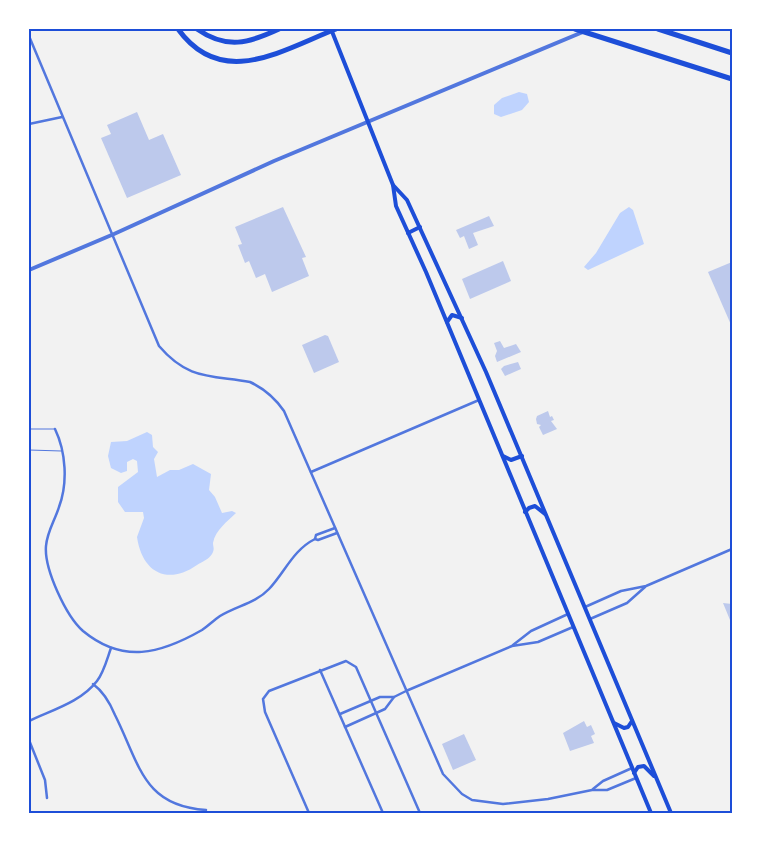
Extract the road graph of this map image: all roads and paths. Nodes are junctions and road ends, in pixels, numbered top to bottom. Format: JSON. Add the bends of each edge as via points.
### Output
{"nodes":[{"id":1,"x":178,"y":29,"type":"edge"},
{"id":2,"x":197,"y":29,"type":"edge"},
{"id":3,"x":279,"y":29,"type":"edge"},
{"id":4,"x":333,"y":29,"type":"edge"},
{"id":5,"x":575,"y":29,"type":"edge"},
{"id":6,"x":590,"y":29,"type":"edge"},
{"id":7,"x":658,"y":29,"type":"edge"},
{"id":8,"x":29,"y":36,"type":"edge"},
{"id":9,"x":732,"y":52,"type":"edge"},
{"id":10,"x":732,"y":79,"type":"edge"},
{"id":11,"x":62,"y":117,"type":"junction"},
{"id":12,"x":367,"y":122,"type":"junction"},
{"id":13,"x":29,"y":124,"type":"edge"},
{"id":14,"x":393,"y":185,"type":"junction"},
{"id":15,"x":420,"y":226,"type":"junction"},
{"id":16,"x":408,"y":232,"type":"junction"},
{"id":17,"x":114,"y":234,"type":"junction"},
{"id":18,"x":29,"y":270,"type":"edge"},
{"id":19,"x":462,"y":318,"type":"junction"},
{"id":20,"x":447,"y":322,"type":"junction"},
{"id":21,"x":479,"y":400,"type":"junction"},
{"id":22,"x":29,"y":429,"type":"edge"},
{"id":23,"x":55,"y":430,"type":"joint"},
{"id":24,"x":29,"y":450,"type":"edge"},
{"id":25,"x":60,"y":451,"type":"junction"},
{"id":26,"x":501,"y":454,"type":"junction"},
{"id":27,"x":522,"y":456,"type":"junction"},
{"id":28,"x":311,"y":472,"type":"junction"},
{"id":29,"x":525,"y":512,"type":"junction"},
{"id":30,"x":546,"y":515,"type":"junction"},
{"id":31,"x":334,"y":528,"type":"junction"},
{"id":32,"x":337,"y":533,"type":"junction"},
{"id":33,"x":315,"y":539,"type":"junction"},
{"id":34,"x":732,"y":549,"type":"edge"},
{"id":35,"x":646,"y":586,"type":"junction"},
{"id":36,"x":585,"y":607,"type":"junction"},
{"id":37,"x":568,"y":614,"type":"junction"},
{"id":38,"x":590,"y":619,"type":"junction"},
{"id":39,"x":573,"y":627,"type":"junction"},
{"id":40,"x":512,"y":646,"type":"junction"},
{"id":41,"x":111,"y":648,"type":"junction"},
{"id":42,"x":320,"y":670,"type":"junction"},
{"id":43,"x":93,"y":684,"type":"junction"},
{"id":44,"x":406,"y":692,"type":"junction"},
{"id":45,"x":394,"y":697,"type":"junction"},
{"id":46,"x":370,"y":701,"type":"junction"},
{"id":47,"x":376,"y":713,"type":"junction"},
{"id":48,"x":340,"y":714,"type":"junction"},
{"id":49,"x":632,"y":720,"type":"junction"},
{"id":50,"x":29,"y":721,"type":"edge"},
{"id":51,"x":613,"y":722,"type":"junction"},
{"id":52,"x":345,"y":726,"type":"junction"},
{"id":53,"x":29,"y":740,"type":"edge"},
{"id":54,"x":632,"y":768,"type":"junction"},
{"id":55,"x":634,"y":773,"type":"junction"},
{"id":56,"x":636,"y":778,"type":"junction"},
{"id":57,"x":657,"y":780,"type":"junction"},
{"id":58,"x":592,"y":790,"type":"junction"},
{"id":59,"x":47,"y":798,"type":"dead end"},
{"id":60,"x":206,"y":810,"type":"dead end"},
{"id":61,"x":309,"y":813,"type":"edge"},
{"id":62,"x":383,"y":813,"type":"edge"},
{"id":63,"x":420,"y":813,"type":"edge"},
{"id":64,"x":651,"y":813,"type":"edge"},
{"id":65,"x":671,"y":813,"type":"edge"}],
"edges":[{"from":1,"to":4,"type":"highway","via":[[198,50],[234,62],[268,57]]},
{"from":2,"to":3,"type":"highway","via":[[215,39],[236,43]]},
{"from":4,"to":12,"type":"main road"},
{"from":5,"to":10,"type":"highway"},
{"from":6,"to":12,"type":"street"},
{"from":7,"to":9,"type":"highway"},
{"from":8,"to":11,"type":"street"},
{"from":11,"to":13,"type":"street"},
{"from":11,"to":17,"type":"street"},
{"from":12,"to":14,"type":"main road"},
{"from":12,"to":17,"type":"street"},
{"from":14,"to":15,"type":"main road","via":[[407,200]]},
{"from":14,"to":16,"type":"main road","via":[[396,206]]},
{"from":15,"to":16,"type":"main road"},
{"from":15,"to":19,"type":"main road"},
{"from":16,"to":20,"type":"main road"},
{"from":17,"to":18,"type":"street"},
{"from":17,"to":28,"type":"street","via":[[159,346],[192,373],[250,382],[267,392],[284,411]]},
{"from":19,"to":20,"type":"main road","via":[[450,316]]},
{"from":19,"to":27,"type":"main road"},
{"from":20,"to":21,"type":"main road"},
{"from":21,"to":26,"type":"main road"},
{"from":21,"to":28,"type":"street"},
{"from":22,"to":23,"type":"lane"},
{"from":23,"to":25,"type":"street"},
{"from":24,"to":25,"type":"lane"},
{"from":25,"to":41,"type":"street","via":[[65,474],[64,491],[48,533],[47,562],[68,611],[79,627]]},
{"from":26,"to":27,"type":"main road","via":[[511,460]]},
{"from":26,"to":29,"type":"main road"},
{"from":27,"to":30,"type":"main road"},
{"from":28,"to":31,"type":"street"},
{"from":29,"to":30,"type":"main road","via":[[535,506]]},
{"from":29,"to":37,"type":"main road"},
{"from":30,"to":36,"type":"main road"},
{"from":31,"to":32,"type":"street"},
{"from":31,"to":33,"type":"street"},
{"from":32,"to":33,"type":"street"},
{"from":32,"to":44,"type":"street"},
{"from":33,"to":41,"type":"street","via":[[290,559],[261,596],[221,616],[204,629],[153,651],[130,652]]},
{"from":34,"to":35,"type":"street"},
{"from":35,"to":36,"type":"street","via":[[621,591]]},
{"from":35,"to":38,"type":"street","via":[[627,603]]},
{"from":36,"to":38,"type":"main road"},
{"from":37,"to":39,"type":"main road"},
{"from":37,"to":40,"type":"street","via":[[531,630]]},
{"from":38,"to":49,"type":"main road"},
{"from":39,"to":40,"type":"street","via":[[538,642]]},
{"from":39,"to":51,"type":"main road"},
{"from":40,"to":44,"type":"street"},
{"from":41,"to":43,"type":"street"},
{"from":42,"to":46,"type":"street","via":[[339,662],[351,662]]},
{"from":42,"to":48,"type":"street"},
{"from":42,"to":61,"type":"street","via":[[269,691],[262,702]]},
{"from":43,"to":50,"type":"street","via":[[72,701]]},
{"from":43,"to":60,"type":"street","via":[[110,704],[146,780],[155,792],[186,809]]},
{"from":44,"to":45,"type":"street"},
{"from":44,"to":58,"type":"street","via":[[443,774],[467,797],[503,804]]},
{"from":45,"to":46,"type":"street","via":[[382,696]]},
{"from":45,"to":47,"type":"street","via":[[387,707]]},
{"from":46,"to":47,"type":"street"},
{"from":46,"to":48,"type":"street"},
{"from":47,"to":52,"type":"street"},
{"from":47,"to":63,"type":"street"},
{"from":48,"to":52,"type":"street"},
{"from":49,"to":51,"type":"main road","via":[[624,728]]},
{"from":49,"to":57,"type":"main road"},
{"from":51,"to":54,"type":"main road"},
{"from":52,"to":62,"type":"street"},
{"from":53,"to":59,"type":"street","via":[[45,780]]},
{"from":54,"to":55,"type":"main road"},
{"from":54,"to":58,"type":"street","via":[[603,780]]},
{"from":55,"to":56,"type":"main road"},
{"from":55,"to":57,"type":"main road","via":[[638,767],[644,766]]},
{"from":56,"to":58,"type":"street","via":[[607,790]]},
{"from":56,"to":64,"type":"main road"},
{"from":57,"to":65,"type":"main road"}]}
